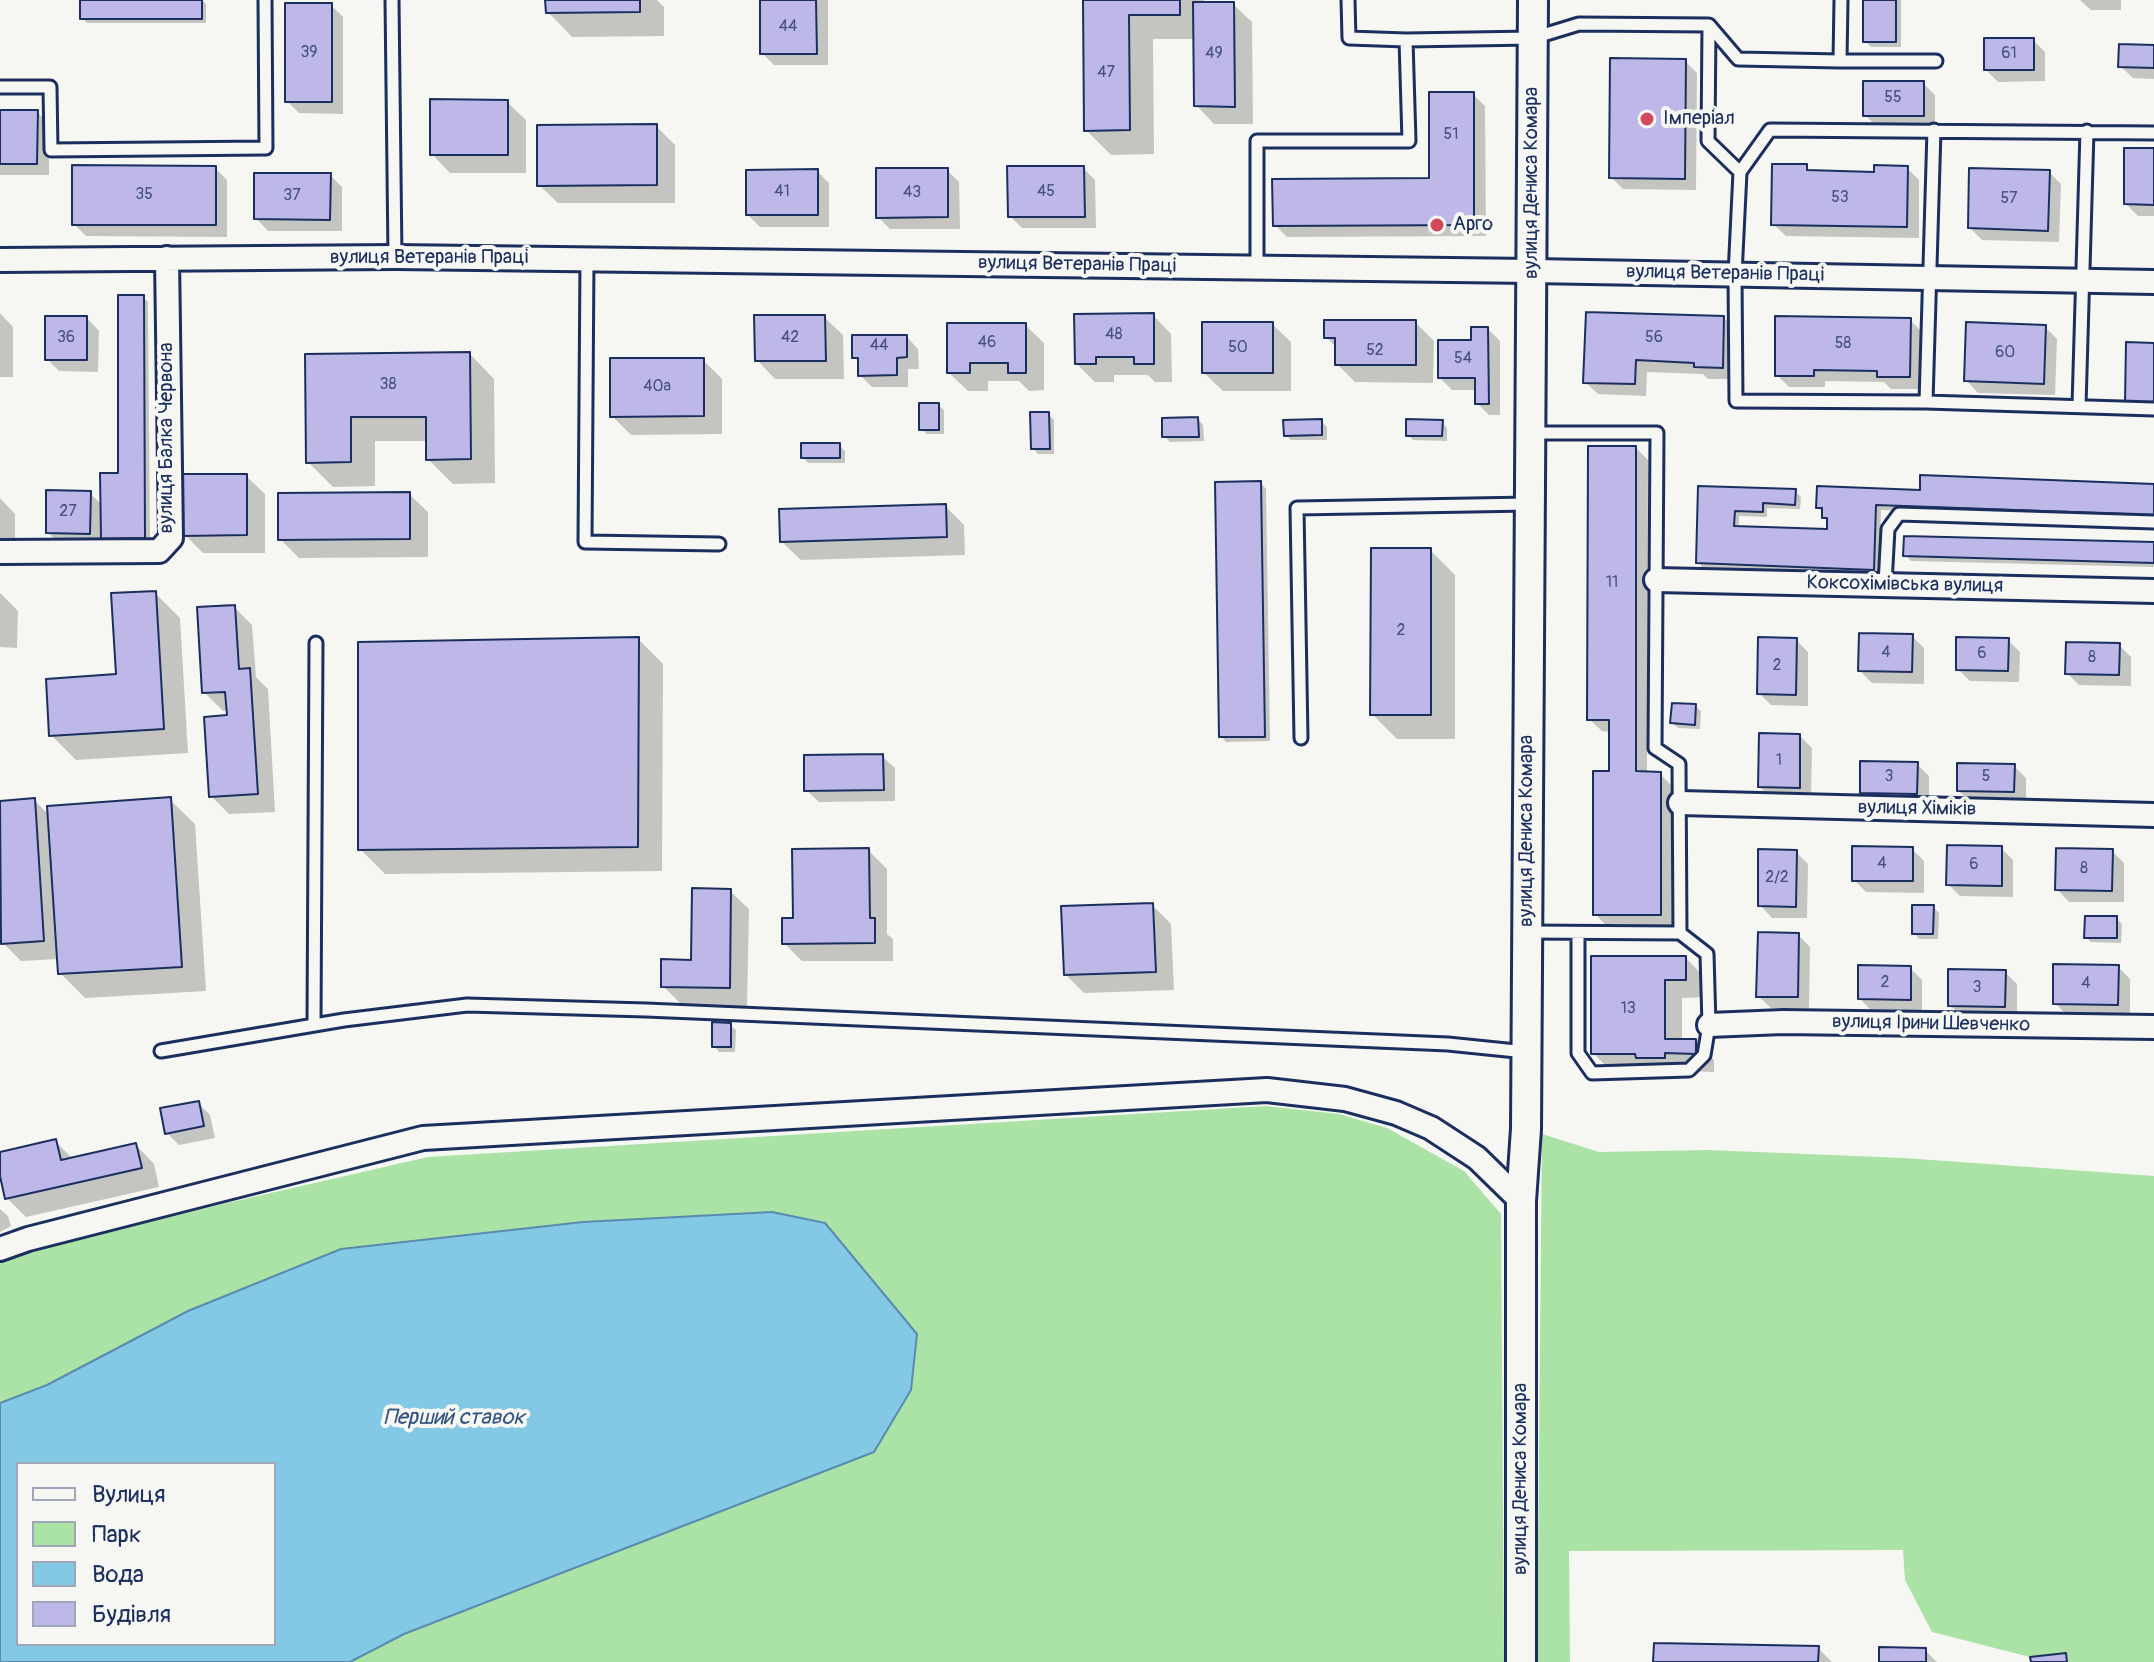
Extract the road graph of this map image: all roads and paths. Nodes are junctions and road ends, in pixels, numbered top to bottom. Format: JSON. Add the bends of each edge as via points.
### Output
{"nodes":[{"id":1,"x":265,"y":0,"type":"edge"},
{"id":2,"x":392,"y":0,"type":"edge"},
{"id":3,"x":1348,"y":0,"type":"edge"},
{"id":4,"x":1533,"y":0,"type":"edge"},
{"id":5,"x":1841,"y":0,"type":"edge"},
{"id":6,"x":1709,"y":25,"type":"junction"},
{"id":7,"x":1533,"y":38,"type":"junction"},
{"id":8,"x":1406,"y":40,"type":"junction"},
{"id":9,"x":1840,"y":61,"type":"junction"},
{"id":10,"x":1936,"y":61,"type":"dead end"},
{"id":11,"x":0,"y":87,"type":"edge"},
{"id":12,"x":1934,"y":130,"type":"junction"},
{"id":13,"x":2087,"y":131,"type":"junction"},
{"id":14,"x":2154,"y":133,"type":"edge"},
{"id":15,"x":1740,"y":172,"type":"junction"},
{"id":16,"x":395,"y":257,"type":"junction"},
{"id":17,"x":167,"y":258,"type":"junction"},
{"id":18,"x":587,"y":259,"type":"junction"},
{"id":19,"x":0,"y":260,"type":"edge"},
{"id":20,"x":1257,"y":268,"type":"junction"},
{"id":21,"x":1532,"y":271,"type":"junction"},
{"id":22,"x":1735,"y":275,"type":"junction"},
{"id":23,"x":1929,"y":278,"type":"junction"},
{"id":24,"x":2082,"y":281,"type":"junction"},
{"id":25,"x":2154,"y":282,"type":"edge"},
{"id":26,"x":1926,"y":402,"type":"junction"},
{"id":27,"x":2079,"y":406,"type":"junction"},
{"id":28,"x":2154,"y":409,"type":"edge"},
{"id":29,"x":1530,"y":433,"type":"junction"},
{"id":30,"x":1529,"y":504,"type":"junction"},
{"id":31,"x":2154,"y":522,"type":"edge"},
{"id":32,"x":719,"y":544,"type":"dead end"},
{"id":33,"x":0,"y":552,"type":"edge"},
{"id":34,"x":1656,"y":580,"type":"junction"},
{"id":35,"x":1885,"y":584,"type":"junction"},
{"id":36,"x":2154,"y":591,"type":"edge"},
{"id":37,"x":316,"y":643,"type":"dead end"},
{"id":38,"x":1301,"y":738,"type":"dead end"},
{"id":39,"x":1680,"y":803,"type":"junction"},
{"id":40,"x":2154,"y":815,"type":"edge"},
{"id":41,"x":1527,"y":932,"type":"junction"},
{"id":42,"x":1578,"y":933,"type":"junction"},
{"id":43,"x":1680,"y":933,"type":"junction"},
{"id":44,"x":314,"y":1025,"type":"junction"},
{"id":45,"x":1709,"y":1025,"type":"junction"},
{"id":46,"x":2154,"y":1027,"type":"edge"},
{"id":47,"x":161,"y":1051,"type":"dead end"},
{"id":48,"x":1526,"y":1052,"type":"junction"},
{"id":49,"x":1521,"y":1201,"type":"junction"},
{"id":50,"x":0,"y":1249,"type":"edge"},
{"id":51,"x":1521,"y":1662,"type":"edge"}],
"edges":[{"from":1,"to":11,"type":"lane","via":[[266,148],[51,150],[50,87]]},
{"from":2,"to":16,"type":"lane"},
{"from":3,"to":8,"type":"lane","via":[[1349,38]]},
{"from":4,"to":7,"type":"street","name":"вулиця Дениса Комара"},
{"from":5,"to":9,"type":"lane"},
{"from":6,"to":7,"type":"lane","via":[[1579,24]]},
{"from":6,"to":9,"type":"lane","via":[[1738,59]]},
{"from":6,"to":15,"type":"lane","via":[[1708,141]]},
{"from":7,"to":8,"type":"lane"},
{"from":7,"to":21,"type":"street","name":"вулиця Дениса Комара"},
{"from":8,"to":20,"type":"lane","via":[[1409,141],[1257,141]]},
{"from":9,"to":10,"type":"lane"},
{"from":12,"to":13,"type":"lane"},
{"from":12,"to":15,"type":"lane","via":[[1770,130]]},
{"from":12,"to":23,"type":"lane"},
{"from":13,"to":14,"type":"lane"},
{"from":13,"to":24,"type":"lane"},
{"from":15,"to":22,"type":"lane"},
{"from":16,"to":17,"type":"street","name":"вулиця Ветеранів Праці"},
{"from":16,"to":18,"type":"street","name":"вулиця Ветеранів Праці"},
{"from":17,"to":19,"type":"street","name":"вулиця Ветеранів Праці"},
{"from":17,"to":33,"type":"street","name":"вулиця Балка Червона","via":[[171,538],[159,551]]},
{"from":18,"to":20,"type":"street","name":"вулиця Ветеранів Праці"},
{"from":18,"to":32,"type":"lane","via":[[585,542]]},
{"from":20,"to":21,"type":"street","name":"вулиця Ветеранів Праці"},
{"from":21,"to":22,"type":"street","name":"вулиця Ветеранів Праці"},
{"from":21,"to":29,"type":"street","name":"вулиця Дениса Комара"},
{"from":22,"to":23,"type":"street","name":"вулиця Ветеранів Праці"},
{"from":22,"to":26,"type":"lane","via":[[1736,401]]},
{"from":23,"to":24,"type":"street","name":"вулиця Ветеранів Праці"},
{"from":23,"to":26,"type":"lane"},
{"from":24,"to":25,"type":"street","name":"вулиця Ветеранів Праці"},
{"from":24,"to":27,"type":"lane"},
{"from":26,"to":27,"type":"lane"},
{"from":27,"to":28,"type":"lane"},
{"from":29,"to":30,"type":"street","name":"вулиця Дениса Комара"},
{"from":29,"to":34,"type":"lane","via":[[1657,433]]},
{"from":30,"to":38,"type":"lane","via":[[1297,508]]},
{"from":30,"to":41,"type":"street","name":"вулиця Дениса Комара"},
{"from":31,"to":35,"type":"lane","via":[[1899,514],[1888,529]]},
{"from":34,"to":35,"type":"street","name":"Коксохімівська вулиця"},
{"from":34,"to":39,"type":"lane","via":[[1655,748],[1679,764]]},
{"from":35,"to":36,"type":"street","name":"Коксохімівська вулиця"},
{"from":37,"to":44,"type":"lane"},
{"from":39,"to":40,"type":"street","name":"вулиця Хіміків"},
{"from":39,"to":43,"type":"lane"},
{"from":41,"to":42,"type":"lane"},
{"from":41,"to":48,"type":"street","name":"вулиця Дениса Комара"},
{"from":42,"to":43,"type":"lane"},
{"from":42,"to":45,"type":"lane","via":[[1578,1053],[1592,1073],[1689,1070],[1704,1055]]},
{"from":43,"to":45,"type":"lane","via":[[1707,954]]},
{"from":44,"to":47,"type":"lane"},
{"from":44,"to":48,"type":"lane","via":[[467,1005],[1416,1042]]},
{"from":45,"to":46,"type":"street","name":"вулиця Ірини Шевченко"},
{"from":48,"to":49,"type":"street","name":"вулиця Дениса Комара"},
{"from":49,"to":50,"type":"street","via":[[1477,1158],[1419,1123],[1345,1099],[1267,1090],[423,1138]]},
{"from":49,"to":51,"type":"street","name":"вулиця Дениса Комара"}]}
